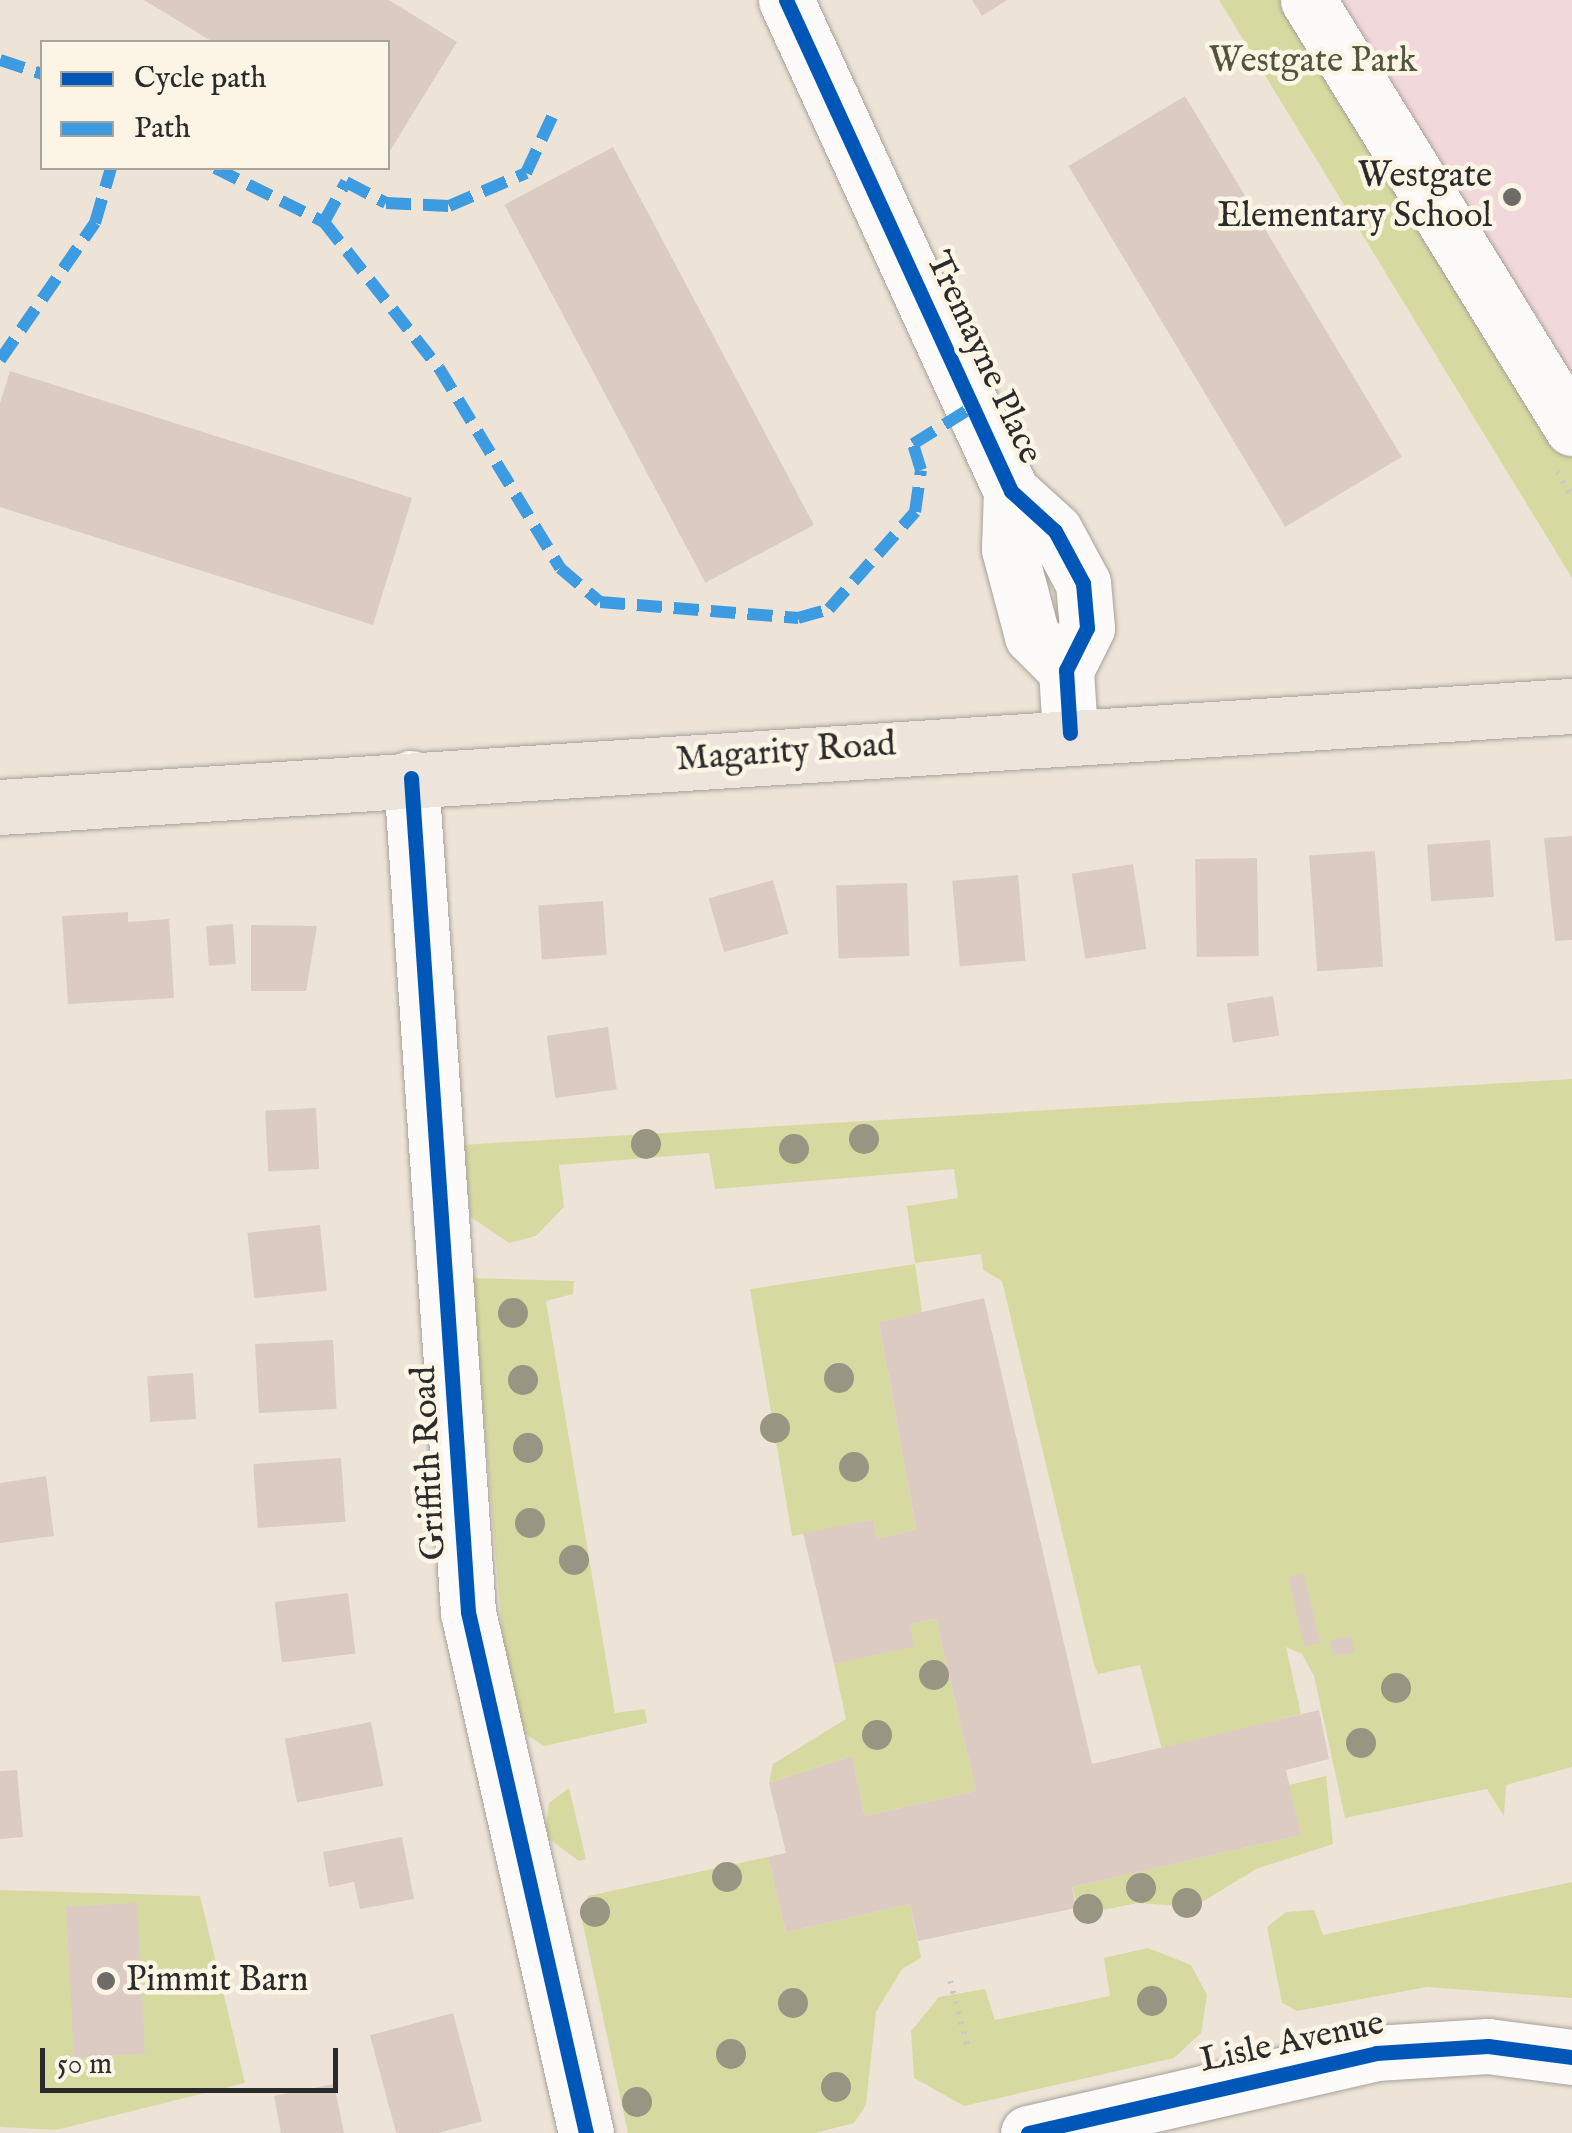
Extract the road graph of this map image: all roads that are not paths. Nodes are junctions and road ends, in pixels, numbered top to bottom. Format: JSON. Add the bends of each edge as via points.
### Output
{"nodes":[{"id":1,"x":786,"y":0,"type":"edge"},
{"id":2,"x":1308,"y":0,"type":"edge"},
{"id":3,"x":1572,"y":428,"type":"edge"},
{"id":4,"x":1572,"y":706,"type":"edge"},
{"id":5,"x":1070,"y":733,"type":"junction"},
{"id":6,"x":410,"y":778,"type":"junction"},
{"id":7,"x":0,"y":807,"type":"edge"},
{"id":8,"x":1572,"y":2057,"type":"edge"},
{"id":9,"x":586,"y":2133,"type":"edge"},
{"id":10,"x":1028,"y":2133,"type":"edge"}],
"edges":[{"from":1,"to":5,"type":"street","name":"Tremayne Place","via":[[1011,491],[1009,549],[1032,636],[1066,670]]},
{"from":2,"to":3,"type":"street"},
{"from":4,"to":5,"type":"main road","name":"Magarity Road"},
{"from":5,"to":6,"type":"main road","name":"Magarity Road"},
{"from":6,"to":7,"type":"main road","name":"Magarity Road"},
{"from":6,"to":9,"type":"street","name":"Griffith Road","via":[[468,1612]]},
{"from":8,"to":10,"type":"street","name":"Lisle Avenue","via":[[1488,2046],[1376,2053]]}]}
